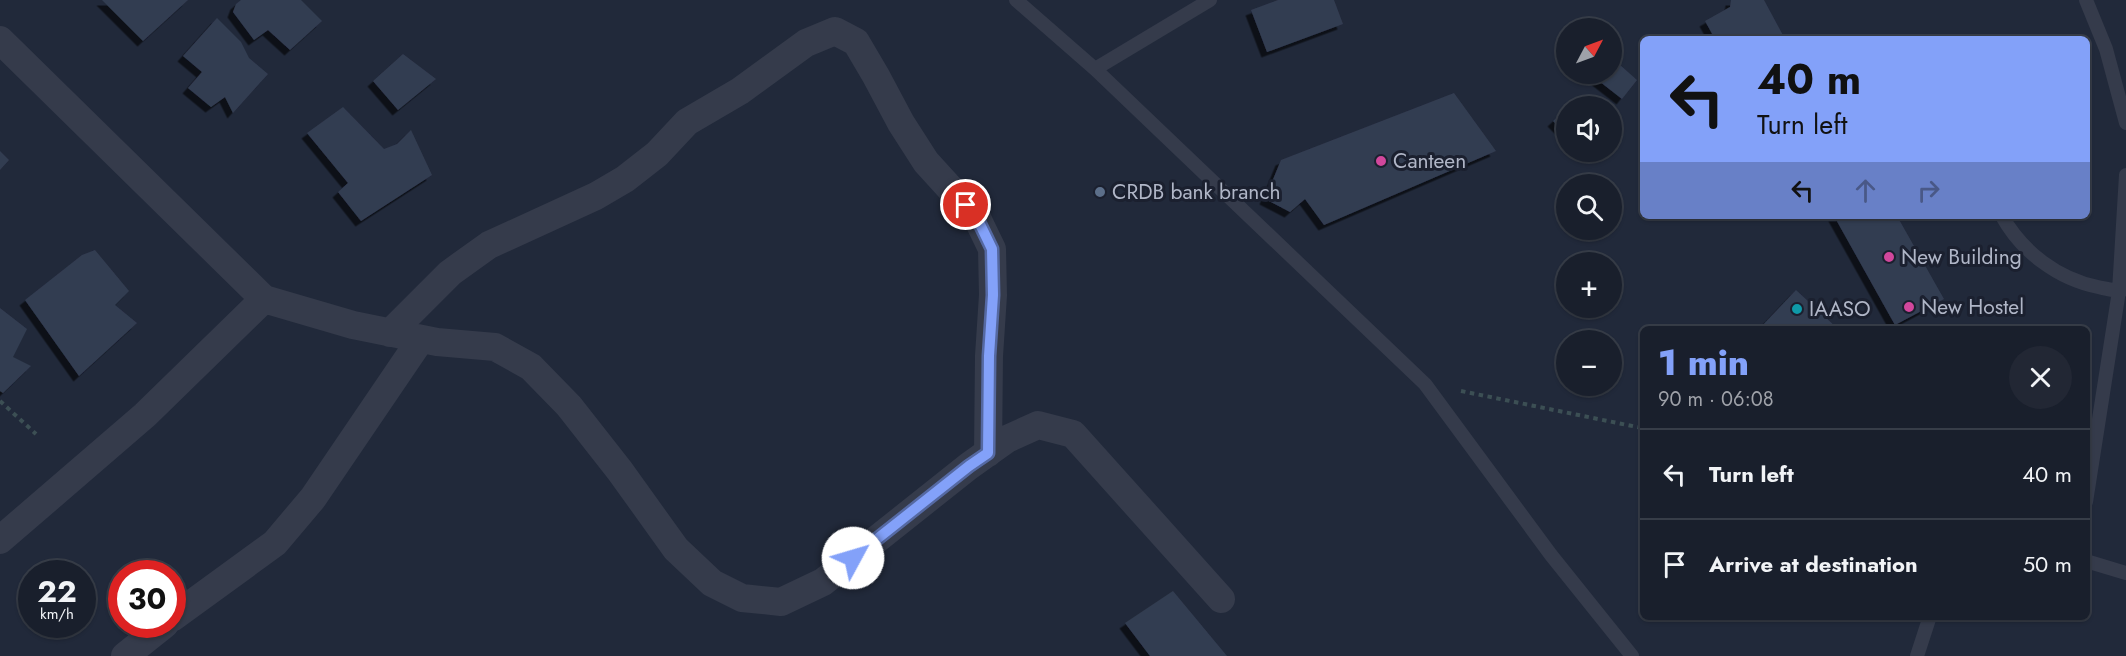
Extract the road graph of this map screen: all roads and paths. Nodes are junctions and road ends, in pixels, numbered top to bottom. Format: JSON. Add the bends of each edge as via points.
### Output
{"nodes":[{"id":1,"x":1016,"y":0,"type":"edge"},
{"id":2,"x":1210,"y":0,"type":"edge"},
{"id":3,"x":2086,"y":0,"type":"edge"},
{"id":4,"x":0,"y":40,"type":"edge"},
{"id":5,"x":1095,"y":69,"type":"junction"},
{"id":6,"x":2126,"y":123,"type":"edge"},
{"id":7,"x":2126,"y":175,"type":"edge"},
{"id":8,"x":2004,"y":219,"type":"edge"},
{"id":9,"x":2123,"y":290,"type":"edge"},
{"id":10,"x":264,"y":299,"type":"junction"},
{"id":11,"x":390,"y":333,"type":"junction"},
{"id":12,"x":421,"y":339,"type":"junction"},
{"id":13,"x":1425,"y":384,"type":"junction"},
{"id":14,"x":0,"y":401,"type":"edge"},
{"id":15,"x":1640,"y":428,"type":"edge"},
{"id":16,"x":36,"y":434,"type":"dead end"},
{"id":17,"x":988,"y":453,"type":"junction"},
{"id":18,"x":2090,"y":479,"type":"edge"},
{"id":19,"x":0,"y":540,"type":"edge"},
{"id":20,"x":2090,"y":562,"type":"edge"},
{"id":21,"x":2126,"y":573,"type":"edge"},
{"id":22,"x":1221,"y":599,"type":"dead end"},
{"id":23,"x":186,"y":608,"type":"edge"},
{"id":24,"x":1929,"y":620,"type":"edge"},
{"id":25,"x":148,"y":638,"type":"edge"},
{"id":26,"x":125,"y":656,"type":"edge"},
{"id":27,"x":1632,"y":656,"type":"edge"},
{"id":28,"x":1917,"y":656,"type":"edge"}],
"edges":[{"from":1,"to":5,"type":"lane"},
{"from":2,"to":5,"type":"lane"},
{"from":3,"to":6,"type":"lane","via":[[2106,49]]},
{"from":4,"to":10,"type":"street"},
{"from":5,"to":13,"type":"lane"},
{"from":7,"to":9,"type":"lane"},
{"from":8,"to":9,"type":"lane","via":[[2012,233],[2043,263],[2082,284]]},
{"from":9,"to":18,"type":"lane"},
{"from":10,"to":11,"type":"street"},
{"from":10,"to":19,"type":"street","via":[[145,415]]},
{"from":11,"to":12,"type":"street"},
{"from":11,"to":17,"type":"street","via":[[450,273],[489,245],[625,179],[657,154],[687,122],[740,91],[806,43],[835,31],[856,42],[926,162],[977,218],[992,249]]},
{"from":12,"to":17,"type":"street","via":[[495,348],[531,367],[569,406],[676,549],[712,583],[742,598],[781,602],[823,582]]},
{"from":12,"to":23,"type":"street","via":[[313,498],[275,543]]},
{"from":13,"to":15,"type":"path"},
{"from":13,"to":27,"type":"lane","via":[[1551,555]]},
{"from":14,"to":16,"type":"path"},
{"from":17,"to":22,"type":"street","via":[[1038,425],[1073,434]]},
{"from":20,"to":21,"type":"lane"},
{"from":24,"to":28,"type":"lane"},
{"from":25,"to":26,"type":"street"}]}
